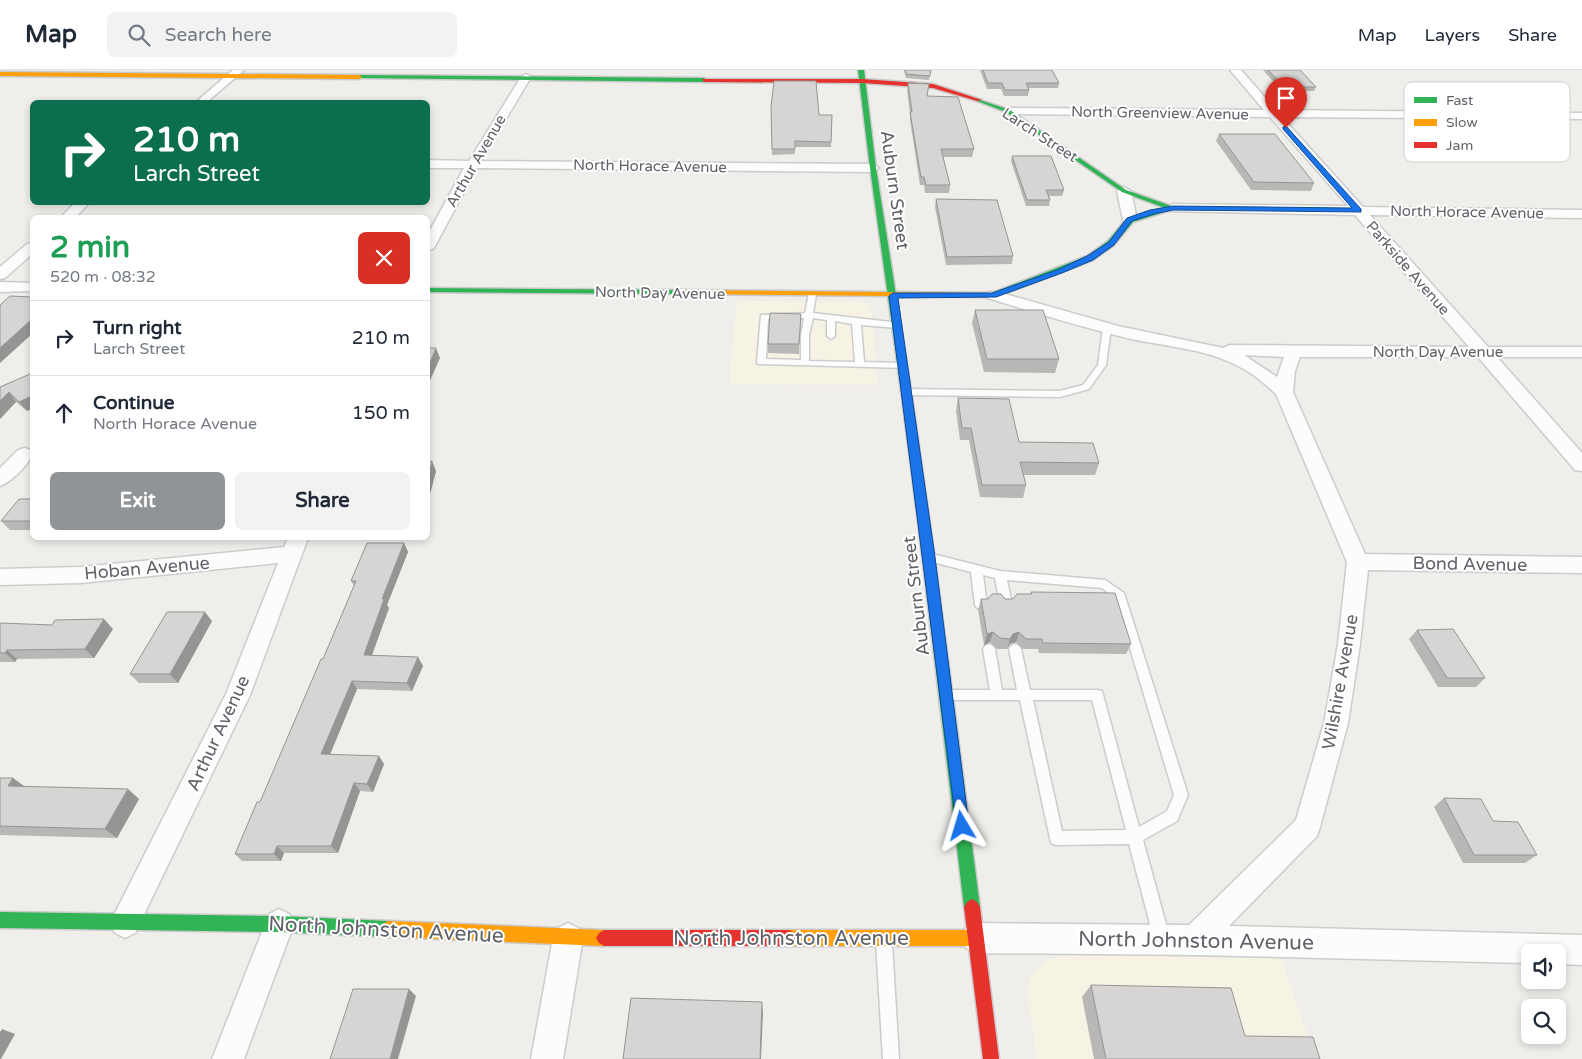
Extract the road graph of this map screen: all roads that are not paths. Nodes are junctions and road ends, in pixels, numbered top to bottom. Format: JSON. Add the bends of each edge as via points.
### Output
{"nodes":[{"id":1,"x":6,"y":70,"type":"edge"},
{"id":2,"x":1235,"y":70,"type":"edge"},
{"id":3,"x":235,"y":73,"type":"edge"},
{"id":4,"x":0,"y":74,"type":"edge"},
{"id":5,"x":862,"y":75,"type":"edge"},
{"id":6,"x":526,"y":77,"type":"junction"},
{"id":7,"x":203,"y":100,"type":"edge"},
{"id":8,"x":1008,"y":111,"type":"junction"},
{"id":9,"x":1273,"y":114,"type":"junction"},
{"id":10,"x":1404,"y":115,"type":"edge"},
{"id":11,"x":430,"y":164,"type":"edge"},
{"id":12,"x":473,"y":164,"type":"junction"},
{"id":13,"x":873,"y":168,"type":"junction"},
{"id":14,"x":1124,"y":191,"type":"junction"},
{"id":15,"x":81,"y":205,"type":"edge"},
{"id":16,"x":1173,"y":208,"type":"junction"},
{"id":17,"x":1358,"y":210,"type":"junction"},
{"id":18,"x":1582,"y":214,"type":"edge"},
{"id":19,"x":70,"y":215,"type":"edge"},
{"id":20,"x":1130,"y":220,"type":"junction"},
{"id":21,"x":430,"y":242,"type":"edge"},
{"id":22,"x":30,"y":249,"type":"edge"},
{"id":23,"x":0,"y":275,"type":"edge"},
{"id":24,"x":0,"y":286,"type":"edge"},
{"id":25,"x":30,"y":287,"type":"edge"},
{"id":26,"x":430,"y":290,"type":"edge"},
{"id":27,"x":812,"y":295,"type":"junction"},
{"id":28,"x":993,"y":295,"type":"junction"},
{"id":29,"x":893,"y":296,"type":"junction"},
{"id":30,"x":809,"y":315,"type":"junction"},
{"id":31,"x":831,"y":318,"type":"junction"},
{"id":32,"x":856,"y":322,"type":"junction"},
{"id":33,"x":897,"y":325,"type":"junction"},
{"id":34,"x":1107,"y":328,"type":"junction"},
{"id":35,"x":831,"y":336,"type":"dead end"},
{"id":36,"x":1218,"y":349,"type":"junction"},
{"id":37,"x":1481,"y":351,"type":"junction"},
{"id":38,"x":831,"y":352,"type":"dead end"},
{"id":39,"x":1295,"y":352,"type":"junction"},
{"id":40,"x":1582,"y":352,"type":"edge"},
{"id":41,"x":805,"y":363,"type":"junction"},
{"id":42,"x":833,"y":364,"type":"junction"},
{"id":43,"x":860,"y":365,"type":"junction"},
{"id":44,"x":902,"y":366,"type":"junction"},
{"id":45,"x":906,"y":392,"type":"junction"},
{"id":46,"x":1284,"y":392,"type":"junction"},
{"id":47,"x":25,"y":454,"type":"dead end"},
{"id":48,"x":1582,"y":465,"type":"edge"},
{"id":49,"x":0,"y":479,"type":"edge"},
{"id":50,"x":296,"y":546,"type":"edge"},
{"id":51,"x":929,"y":557,"type":"junction"},
{"id":52,"x":1358,"y":562,"type":"junction"},
{"id":53,"x":1582,"y":565,"type":"edge"},
{"id":54,"x":976,"y":570,"type":"junction"},
{"id":55,"x":1000,"y":575,"type":"junction"},
{"id":56,"x":0,"y":577,"type":"edge"},
{"id":57,"x":981,"y":605,"type":"edge"},
{"id":58,"x":1006,"y":605,"type":"edge"},
{"id":59,"x":989,"y":648,"type":"edge"},
{"id":60,"x":1016,"y":649,"type":"dead end"},
{"id":61,"x":997,"y":695,"type":"junction"},
{"id":62,"x":945,"y":696,"type":"junction"},
{"id":63,"x":1027,"y":696,"type":"junction"},
{"id":64,"x":1135,"y":837,"type":"junction"},
{"id":65,"x":0,"y":920,"type":"edge"},
{"id":66,"x":125,"y":923,"type":"junction"},
{"id":67,"x":279,"y":924,"type":"junction"},
{"id":68,"x":568,"y":938,"type":"junction"},
{"id":69,"x":884,"y":938,"type":"junction"},
{"id":70,"x":976,"y":938,"type":"junction"},
{"id":71,"x":1162,"y":940,"type":"junction"},
{"id":72,"x":1195,"y":940,"type":"junction"},
{"id":73,"x":1582,"y":950,"type":"edge"},
{"id":74,"x":228,"y":1059,"type":"edge"},
{"id":75,"x":547,"y":1059,"type":"edge"},
{"id":76,"x":891,"y":1059,"type":"edge"},
{"id":77,"x":991,"y":1059,"type":"edge"}],
"edges":[{"from":1,"to":4,"type":"street"},
{"from":2,"to":9,"type":"street","name":"Parkside Avenue"},
{"from":3,"to":4,"type":"street"},
{"from":3,"to":6,"type":"street"},
{"from":3,"to":7,"type":"street"},
{"from":5,"to":6,"type":"street"},
{"from":5,"to":8,"type":"street","name":"Larch Street","via":[[950,89]]},
{"from":5,"to":13,"type":"street","name":"Auburn Street"},
{"from":6,"to":12,"type":"street","name":"Arthur Avenue"},
{"from":8,"to":9,"type":"street","name":"North Greenview Avenue"},
{"from":8,"to":14,"type":"street","name":"Larch Street"},
{"from":9,"to":10,"type":"street","name":"North Greenview Avenue"},
{"from":9,"to":17,"type":"street","name":"Parkside Avenue"},
{"from":11,"to":12,"type":"street","name":"North Horace Avenue"},
{"from":12,"to":13,"type":"street","name":"North Horace Avenue"},
{"from":12,"to":21,"type":"street","name":"Arthur Avenue"},
{"from":13,"to":29,"type":"street","name":"Auburn Street"},
{"from":14,"to":16,"type":"street","name":"Larch Street"},
{"from":14,"to":20,"type":"street"},
{"from":15,"to":19,"type":"street"},
{"from":16,"to":17,"type":"street","name":"North Horace Avenue"},
{"from":16,"to":20,"type":"street"},
{"from":17,"to":18,"type":"street","name":"North Horace Avenue"},
{"from":17,"to":37,"type":"street","name":"Parkside Avenue"},
{"from":20,"to":28,"type":"street","via":[[1111,243],[1090,258]]},
{"from":22,"to":23,"type":"street"},
{"from":24,"to":25,"type":"street"},
{"from":26,"to":27,"type":"street","name":"North Day Avenue"},
{"from":27,"to":29,"type":"street","name":"North Day Avenue"},
{"from":27,"to":30,"type":"lane"},
{"from":28,"to":29,"type":"street"},
{"from":28,"to":34,"type":"street","name":"North Day Avenue"},
{"from":29,"to":33,"type":"street","name":"Auburn Street"},
{"from":30,"to":31,"type":"lane"},
{"from":30,"to":41,"type":"lane"},
{"from":30,"to":41,"type":"lane","via":[[764,317],[761,362]]},
{"from":31,"to":32,"type":"lane"},
{"from":31,"to":35,"type":"lane"},
{"from":32,"to":33,"type":"lane"},
{"from":32,"to":43,"type":"lane"},
{"from":33,"to":44,"type":"street","name":"Auburn Street"},
{"from":34,"to":36,"type":"street","name":"North Day Avenue"},
{"from":34,"to":45,"type":"lane","via":[[1102,366],[1086,387],[1060,394]]},
{"from":36,"to":39,"type":"street","name":"North Day Avenue"},
{"from":36,"to":46,"type":"street","name":"North Day Avenue","via":[[1259,368]]},
{"from":37,"to":39,"type":"street","name":"North Day Avenue"},
{"from":37,"to":40,"type":"street","name":"North Day Avenue"},
{"from":37,"to":48,"type":"street","name":"Parkside Avenue"},
{"from":38,"to":42,"type":"lane"},
{"from":39,"to":46,"type":"street","via":[[1288,363]]},
{"from":41,"to":42,"type":"lane"},
{"from":42,"to":43,"type":"lane"},
{"from":43,"to":44,"type":"lane"},
{"from":44,"to":45,"type":"street","name":"Auburn Street"},
{"from":45,"to":51,"type":"street","name":"Auburn Street"},
{"from":46,"to":52,"type":"street","name":"Wilshire Avenue"},
{"from":47,"to":49,"type":"street"},
{"from":50,"to":56,"type":"street","name":"Hoban Avenue","via":[[81,575]]},
{"from":50,"to":66,"type":"street","name":"Arthur Avenue","via":[[238,695]]},
{"from":51,"to":54,"type":"lane"},
{"from":51,"to":62,"type":"street","name":"Auburn Street"},
{"from":52,"to":53,"type":"street","name":"Bond Avenue"},
{"from":52,"to":72,"type":"street","name":"Wilshire Avenue","via":[[1336,723],[1307,827]]},
{"from":54,"to":55,"type":"lane"},
{"from":54,"to":57,"type":"lane"},
{"from":55,"to":58,"type":"lane"},
{"from":55,"to":64,"type":"lane","via":[[1105,584],[1120,596],[1181,795],[1172,816]]},
{"from":59,"to":61,"type":"lane"},
{"from":60,"to":63,"type":"lane"},
{"from":61,"to":62,"type":"lane"},
{"from":61,"to":63,"type":"lane"},
{"from":62,"to":70,"type":"street","name":"Auburn Street"},
{"from":63,"to":64,"type":"lane","via":[[1097,695]]},
{"from":63,"to":64,"type":"lane","via":[[1056,838]]},
{"from":64,"to":71,"type":"lane"},
{"from":65,"to":66,"type":"street","name":"North Johnston Avenue"},
{"from":66,"to":67,"type":"street","name":"North Johnston Avenue"},
{"from":67,"to":68,"type":"street","name":"North Johnston Avenue"},
{"from":67,"to":74,"type":"street"},
{"from":68,"to":69,"type":"street","name":"North Johnston Avenue"},
{"from":68,"to":75,"type":"street"},
{"from":69,"to":70,"type":"street","name":"North Johnston Avenue"},
{"from":69,"to":76,"type":"lane"},
{"from":70,"to":71,"type":"street","name":"North Johnston Avenue"},
{"from":70,"to":77,"type":"street","name":"Auburn Street"},
{"from":71,"to":72,"type":"street","name":"North Johnston Avenue"},
{"from":72,"to":73,"type":"street","name":"North Johnston Avenue"}]}
